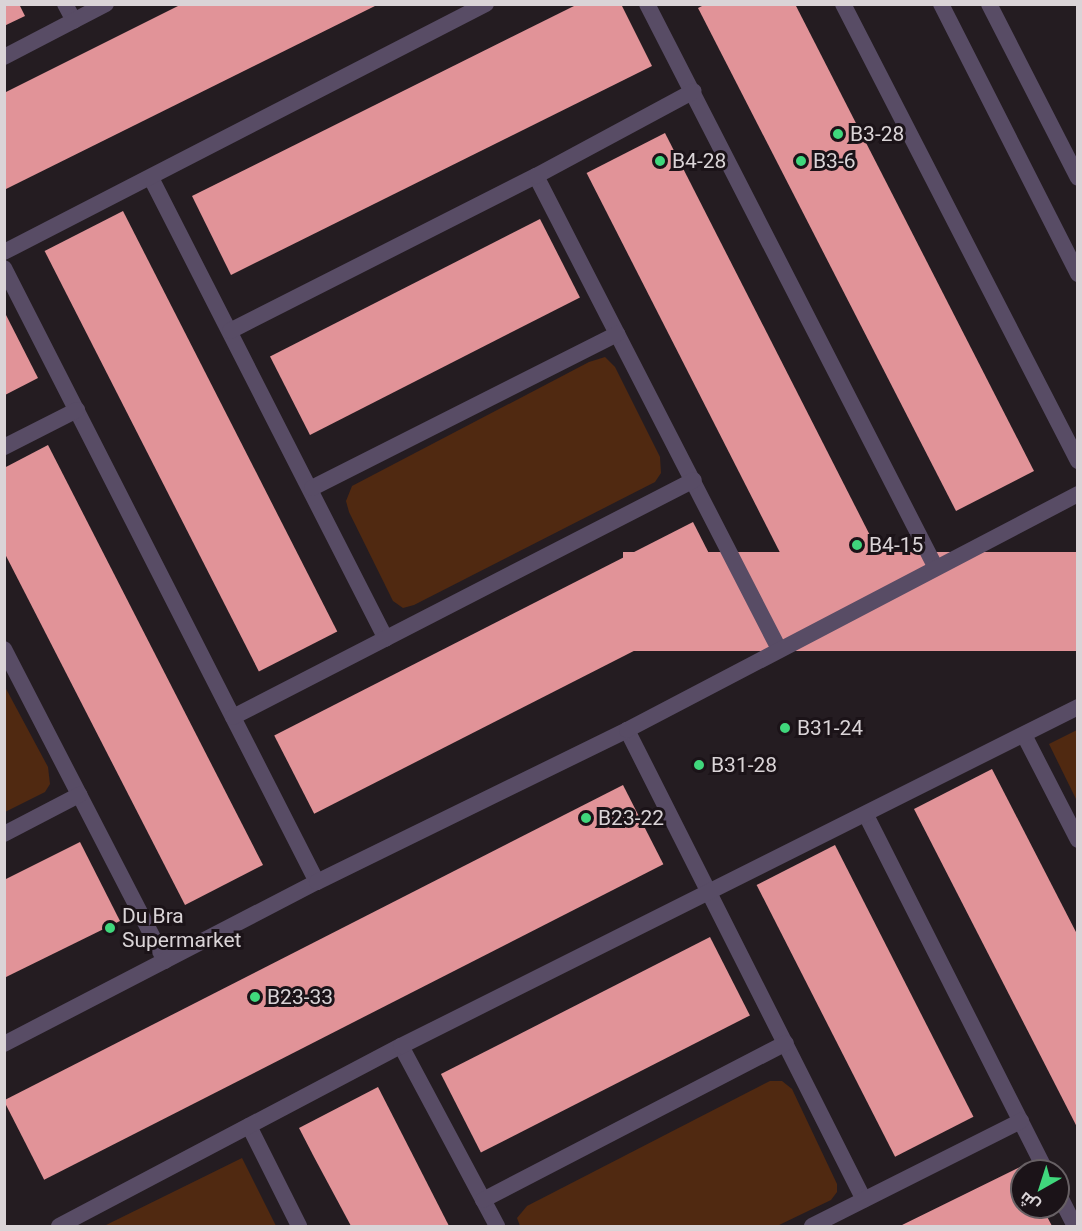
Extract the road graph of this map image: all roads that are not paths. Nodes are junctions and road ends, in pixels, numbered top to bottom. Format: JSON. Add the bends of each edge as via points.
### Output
{"nodes":[{"id":1,"x":65,"y":4,"type":"edge"},
{"id":2,"x":106,"y":4,"type":"edge"},
{"id":3,"x":486,"y":4,"type":"edge"},
{"id":4,"x":843,"y":4,"type":"edge"},
{"id":5,"x":940,"y":4,"type":"edge"},
{"id":6,"x":988,"y":4,"type":"edge"},
{"id":7,"x":655,"y":7,"type":"edge"},
{"id":8,"x":457,"y":11,"type":"edge"},
{"id":9,"x":74,"y":21,"type":"junction"},
{"id":10,"x":4,"y":57,"type":"edge"},
{"id":11,"x":694,"y":91,"type":"junction"},
{"id":12,"x":536,"y":176,"type":"junction"},
{"id":13,"x":151,"y":178,"type":"junction"},
{"id":14,"x":1077,"y":178,"type":"edge"},
{"id":15,"x":4,"y":252,"type":"edge"},
{"id":16,"x":4,"y":268,"type":"edge"},
{"id":17,"x":1077,"y":274,"type":"edge"},
{"id":18,"x":230,"y":330,"type":"junction"},
{"id":19,"x":617,"y":334,"type":"junction"},
{"id":20,"x":77,"y":410,"type":"junction"},
{"id":21,"x":4,"y":447,"type":"edge"},
{"id":22,"x":1077,"y":460,"type":"edge"},
{"id":23,"x":694,"y":480,"type":"junction"},
{"id":24,"x":312,"y":488,"type":"junction"},
{"id":25,"x":1077,"y":494,"type":"edge"},
{"id":26,"x":934,"y":566,"type":"junction"},
{"id":27,"x":386,"y":639,"type":"junction"},
{"id":28,"x":4,"y":649,"type":"edge"},
{"id":29,"x":779,"y":649,"type":"junction"},
{"id":30,"x":1077,"y":707,"type":"edge"},
{"id":31,"x":233,"y":717,"type":"junction"},
{"id":32,"x":627,"y":730,"type":"junction"},
{"id":33,"x":1023,"y":735,"type":"junction"},
{"id":34,"x":79,"y":795,"type":"junction"},
{"id":35,"x":866,"y":814,"type":"junction"},
{"id":36,"x":4,"y":834,"type":"edge"},
{"id":37,"x":1077,"y":840,"type":"edge"},
{"id":38,"x":318,"y":882,"type":"junction"},
{"id":39,"x":710,"y":894,"type":"junction"},
{"id":40,"x":165,"y":961,"type":"junction"},
{"id":41,"x":786,"y":1043,"type":"junction"},
{"id":42,"x":4,"y":1044,"type":"edge"},
{"id":43,"x":401,"y":1046,"type":"junction"},
{"id":44,"x":1021,"y":1121,"type":"junction"},
{"id":45,"x":249,"y":1126,"type":"junction"},
{"id":46,"x":1041,"y":1159,"type":"edge"},
{"id":47,"x":483,"y":1200,"type":"junction"},
{"id":48,"x":864,"y":1200,"type":"junction"},
{"id":49,"x":59,"y":1227,"type":"edge"},
{"id":50,"x":299,"y":1227,"type":"edge"},
{"id":51,"x":497,"y":1227,"type":"edge"},
{"id":52,"x":813,"y":1227,"type":"edge"}],
"edges":[{"from":1,"to":9,"type":"street"},
{"from":2,"to":9,"type":"street"},
{"from":3,"to":8,"type":"street"},
{"from":4,"to":22,"type":"street"},
{"from":5,"to":17,"type":"street"},
{"from":6,"to":14,"type":"street"},
{"from":7,"to":11,"type":"street"},
{"from":8,"to":13,"type":"street"},
{"from":9,"to":10,"type":"street"},
{"from":11,"to":12,"type":"street"},
{"from":11,"to":26,"type":"street"},
{"from":12,"to":18,"type":"street"},
{"from":12,"to":19,"type":"street"},
{"from":13,"to":15,"type":"street"},
{"from":13,"to":18,"type":"street"},
{"from":16,"to":20,"type":"street"},
{"from":18,"to":24,"type":"street"},
{"from":19,"to":23,"type":"street"},
{"from":19,"to":24,"type":"street"},
{"from":20,"to":21,"type":"street"},
{"from":20,"to":31,"type":"street"},
{"from":23,"to":27,"type":"street"},
{"from":23,"to":29,"type":"street"},
{"from":24,"to":27,"type":"street"},
{"from":25,"to":26,"type":"street"},
{"from":26,"to":29,"type":"street"},
{"from":27,"to":31,"type":"street"},
{"from":28,"to":34,"type":"street"},
{"from":29,"to":32,"type":"street"},
{"from":30,"to":33,"type":"street"},
{"from":31,"to":38,"type":"street"},
{"from":32,"to":38,"type":"street"},
{"from":32,"to":39,"type":"street"},
{"from":33,"to":35,"type":"street"},
{"from":33,"to":37,"type":"street"},
{"from":34,"to":36,"type":"street"},
{"from":34,"to":40,"type":"street"},
{"from":35,"to":39,"type":"street"},
{"from":35,"to":44,"type":"street"},
{"from":38,"to":40,"type":"street"},
{"from":39,"to":41,"type":"street"},
{"from":39,"to":43,"type":"street"},
{"from":40,"to":42,"type":"street"},
{"from":41,"to":47,"type":"street"},
{"from":41,"to":48,"type":"street"},
{"from":43,"to":45,"type":"street"},
{"from":43,"to":47,"type":"street"},
{"from":44,"to":46,"type":"street"},
{"from":44,"to":48,"type":"street"},
{"from":45,"to":49,"type":"street"},
{"from":45,"to":50,"type":"street"},
{"from":47,"to":51,"type":"street"},
{"from":48,"to":52,"type":"street"}]}
